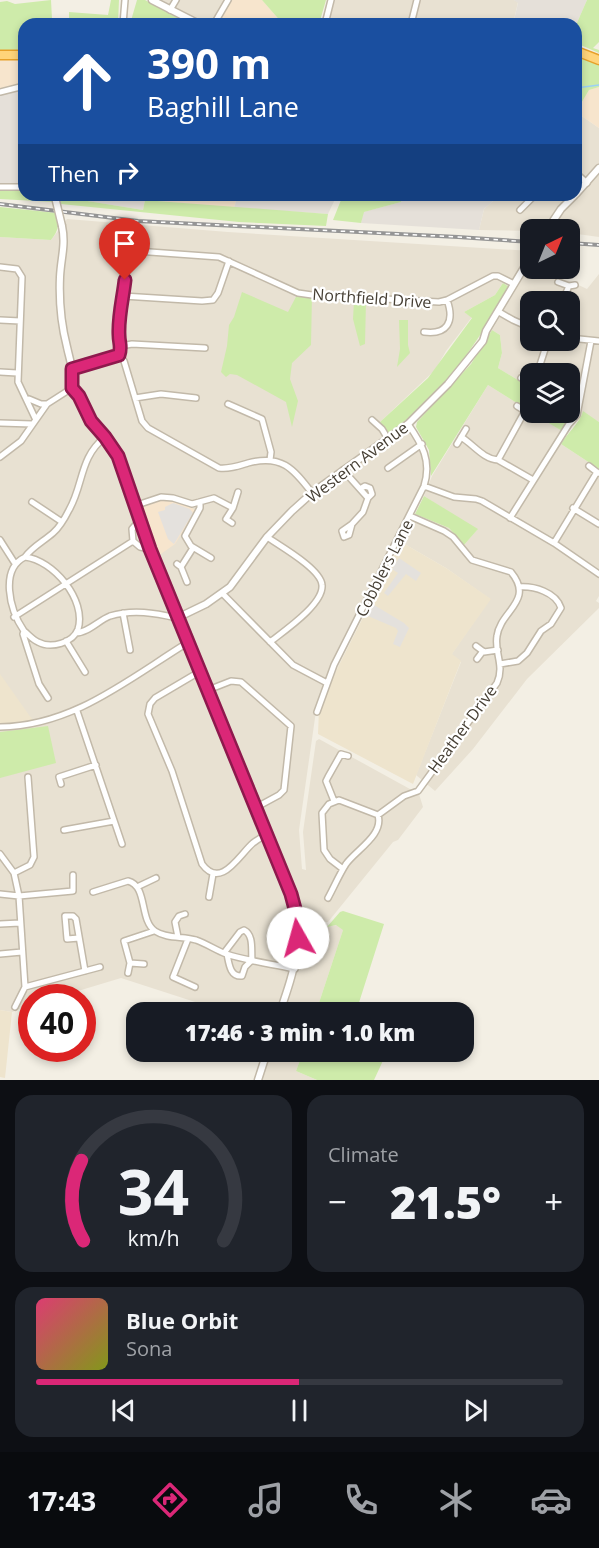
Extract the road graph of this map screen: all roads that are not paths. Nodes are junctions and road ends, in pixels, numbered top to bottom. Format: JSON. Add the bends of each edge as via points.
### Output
{"nodes":[{"id":1,"x":124,"y":0,"type":"edge"},
{"id":2,"x":152,"y":0,"type":"edge"},
{"id":3,"x":176,"y":0,"type":"edge"},
{"id":4,"x":228,"y":0,"type":"edge"},
{"id":5,"x":331,"y":0,"type":"edge"},
{"id":6,"x":417,"y":0,"type":"edge"},
{"id":7,"x":170,"y":10,"type":"junction"},
{"id":8,"x":123,"y":18,"type":"edge"},
{"id":9,"x":187,"y":18,"type":"edge"},
{"id":10,"x":217,"y":18,"type":"edge"},
{"id":11,"x":326,"y":18,"type":"edge"},
{"id":12,"x":412,"y":18,"type":"edge"},
{"id":13,"x":582,"y":53,"type":"edge"},
{"id":14,"x":0,"y":55,"type":"edge"},
{"id":15,"x":18,"y":55,"type":"edge"},
{"id":16,"x":599,"y":60,"type":"edge"},
{"id":17,"x":18,"y":88,"type":"edge"},
{"id":18,"x":0,"y":92,"type":"edge"},
{"id":19,"x":599,"y":168,"type":"edge"},
{"id":20,"x":582,"y":178,"type":"edge"},
{"id":21,"x":587,"y":183,"type":"junction"},
{"id":22,"x":0,"y":187,"type":"edge"},
{"id":23,"x":18,"y":187,"type":"edge"},
{"id":24,"x":582,"y":188,"type":"edge"},
{"id":25,"x":55,"y":201,"type":"edge"},
{"id":26,"x":529,"y":201,"type":"edge"},
{"id":27,"x":568,"y":201,"type":"edge"},
{"id":28,"x":520,"y":210,"type":"dead end"},
{"id":29,"x":554,"y":219,"type":"edge"},
{"id":30,"x":229,"y":261,"type":"junction"},
{"id":31,"x":0,"y":267,"type":"edge"},
{"id":32,"x":520,"y":274,"type":"edge"},
{"id":33,"x":558,"y":282,"type":"dead end"},
{"id":34,"x":514,"y":284,"type":"junction"},
{"id":35,"x":569,"y":291,"type":"edge"},
{"id":36,"x":123,"y":296,"type":"junction"},
{"id":37,"x":447,"y":300,"type":"junction"},
{"id":38,"x":499,"y":312,"type":"junction"},
{"id":39,"x":0,"y":321,"type":"edge"},
{"id":40,"x":20,"y":321,"type":"junction"},
{"id":41,"x":520,"y":323,"type":"edge"},
{"id":42,"x":424,"y":332,"type":"dead end"},
{"id":43,"x":599,"y":332,"type":"edge"},
{"id":44,"x":580,"y":339,"type":"edge"},
{"id":45,"x":596,"y":341,"type":"edge"},
{"id":46,"x":121,"y":346,"type":"junction"},
{"id":47,"x":205,"y":348,"type":"dead end"},
{"id":48,"x":119,"y":355,"type":"junction"},
{"id":49,"x":72,"y":369,"type":"junction"},
{"id":50,"x":0,"y":372,"type":"edge"},
{"id":51,"x":17,"y":373,"type":"junction"},
{"id":52,"x":72,"y":388,"type":"junction"},
{"id":53,"x":135,"y":398,"type":"junction"},
{"id":54,"x":196,"y":398,"type":"dead end"},
{"id":55,"x":27,"y":399,"type":"junction"},
{"id":56,"x":47,"y":404,"type":"junction"},
{"id":57,"x":228,"y":404,"type":"dead end"},
{"id":58,"x":517,"y":406,"type":"dead end"},
{"id":59,"x":372,"y":420,"type":"dead end"},
{"id":60,"x":34,"y":421,"type":"junction"},
{"id":61,"x":0,"y":423,"type":"edge"},
{"id":62,"x":408,"y":424,"type":"junction"},
{"id":63,"x":466,"y":429,"type":"dead end"},
{"id":64,"x":105,"y":437,"type":"junction"},
{"id":65,"x":461,"y":437,"type":"junction"},
{"id":66,"x":388,"y":439,"type":"junction"},
{"id":67,"x":422,"y":444,"type":"junction"},
{"id":68,"x":457,"y":444,"type":"dead end"},
{"id":69,"x":0,"y":457,"type":"edge"},
{"id":70,"x":270,"y":460,"type":"junction"},
{"id":71,"x":498,"y":460,"type":"junction"},
{"id":72,"x":589,"y":466,"type":"dead end"},
{"id":73,"x":388,"y":468,"type":"dead end"},
{"id":74,"x":343,"y":470,"type":"junction"},
{"id":75,"x":598,"y":473,"type":"edge"},
{"id":76,"x":533,"y":480,"type":"junction"},
{"id":77,"x":424,"y":486,"type":"junction"},
{"id":78,"x":238,"y":492,"type":"dead end"},
{"id":79,"x":312,"y":493,"type":"junction"},
{"id":80,"x":32,"y":502,"type":"dead end"},
{"id":81,"x":200,"y":502,"type":"junction"},
{"id":82,"x":134,"y":506,"type":"junction"},
{"id":83,"x":232,"y":508,"type":"junction"},
{"id":84,"x":573,"y":508,"type":"junction"},
{"id":85,"x":410,"y":516,"type":"junction"},
{"id":86,"x":510,"y":518,"type":"junction"},
{"id":87,"x":139,"y":521,"type":"junction"},
{"id":88,"x":62,"y":522,"type":"junction"},
{"id":89,"x":232,"y":523,"type":"dead end"},
{"id":90,"x":352,"y":524,"type":"dead end"},
{"id":91,"x":599,"y":524,"type":"edge"},
{"id":92,"x":267,"y":537,"type":"junction"},
{"id":93,"x":0,"y":540,"type":"edge"},
{"id":94,"x":133,"y":541,"type":"junction"},
{"id":95,"x":554,"y":543,"type":"junction"},
{"id":96,"x":193,"y":548,"type":"junction"},
{"id":97,"x":150,"y":549,"type":"junction"},
{"id":98,"x":25,"y":557,"type":"junction"},
{"id":99,"x":206,"y":558,"type":"dead end"},
{"id":100,"x":14,"y":562,"type":"junction"},
{"id":101,"x":599,"y":574,"type":"edge"},
{"id":102,"x":187,"y":582,"type":"dead end"},
{"id":103,"x":66,"y":584,"type":"junction"},
{"id":104,"x":519,"y":587,"type":"junction"},
{"id":105,"x":223,"y":594,"type":"junction"},
{"id":106,"x":567,"y":598,"type":"dead end"},
{"id":107,"x":559,"y":603,"type":"junction"},
{"id":108,"x":123,"y":614,"type":"junction"},
{"id":109,"x":14,"y":617,"type":"junction"},
{"id":110,"x":177,"y":618,"type":"junction"},
{"id":111,"x":24,"y":631,"type":"junction"},
{"id":112,"x":76,"y":633,"type":"junction"},
{"id":113,"x":66,"y":641,"type":"junction"},
{"id":114,"x":37,"y":642,"type":"junction"},
{"id":115,"x":270,"y":642,"type":"junction"},
{"id":116,"x":187,"y":643,"type":"junction"},
{"id":117,"x":476,"y":646,"type":"dead end"},
{"id":118,"x":130,"y":650,"type":"dead end"},
{"id":119,"x":498,"y":650,"type":"junction"},
{"id":120,"x":483,"y":651,"type":"junction"},
{"id":121,"x":29,"y":652,"type":"junction"},
{"id":122,"x":477,"y":659,"type":"dead end"},
{"id":123,"x":500,"y":664,"type":"junction"},
{"id":124,"x":85,"y":672,"type":"dead end"},
{"id":125,"x":200,"y":672,"type":"junction"},
{"id":126,"x":327,"y":683,"type":"junction"},
{"id":127,"x":208,"y":690,"type":"junction"},
{"id":128,"x":48,"y":698,"type":"dead end"},
{"id":129,"x":77,"y":711,"type":"junction"},
{"id":130,"x":317,"y":712,"type":"dead end"},
{"id":131,"x":0,"y":727,"type":"edge"},
{"id":132,"x":348,"y":756,"type":"dead end"},
{"id":133,"x":96,"y":765,"type":"junction"},
{"id":134,"x":28,"y":777,"type":"dead end"},
{"id":135,"x":61,"y":784,"type":"dead end"},
{"id":136,"x":334,"y":801,"type":"junction"},
{"id":137,"x":255,"y":808,"type":"junction"},
{"id":138,"x":378,"y":815,"type":"junction"},
{"id":139,"x":114,"y":821,"type":"junction"},
{"id":140,"x":64,"y":830,"type":"dead end"},
{"id":141,"x":266,"y":835,"type":"junction"},
{"id":142,"x":122,"y":844,"type":"dead end"},
{"id":143,"x":0,"y":854,"type":"edge"},
{"id":144,"x":343,"y":869,"type":"junction"},
{"id":145,"x":14,"y":873,"type":"junction"},
{"id":146,"x":213,"y":874,"type":"junction"},
{"id":147,"x":73,"y":875,"type":"dead end"},
{"id":148,"x":156,"y":878,"type":"dead end"},
{"id":149,"x":137,"y":887,"type":"junction"},
{"id":150,"x":103,"y":889,"type":"junction"},
{"id":151,"x":93,"y":892,"type":"dead end"},
{"id":152,"x":0,"y":894,"type":"edge"},
{"id":153,"x":19,"y":896,"type":"junction"},
{"id":154,"x":106,"y":897,"type":"dead end"},
{"id":155,"x":209,"y":897,"type":"dead end"},
{"id":156,"x":328,"y":898,"type":"dead end"},
{"id":157,"x":181,"y":914,"type":"dead end"},
{"id":158,"x":20,"y":923,"type":"junction"},
{"id":159,"x":0,"y":924,"type":"edge"},
{"id":160,"x":154,"y":931,"type":"junction"},
{"id":161,"x":174,"y":937,"type":"junction"},
{"id":162,"x":79,"y":938,"type":"junction"},
{"id":163,"x":188,"y":939,"type":"junction"},
{"id":164,"x":22,"y":952,"type":"junction"},
{"id":165,"x":225,"y":953,"type":"junction"},
{"id":166,"x":0,"y":954,"type":"edge"},
{"id":167,"x":252,"y":960,"type":"junction"},
{"id":168,"x":130,"y":963,"type":"junction"},
{"id":169,"x":144,"y":964,"type":"dead end"},
{"id":170,"x":100,"y":967,"type":"dead end"},
{"id":171,"x":295,"y":969,"type":"junction"},
{"id":172,"x":85,"y":971,"type":"junction"},
{"id":173,"x":128,"y":973,"type":"dead end"},
{"id":174,"x":25,"y":984,"type":"edge"},
{"id":175,"x":36,"y":984,"type":"edge"},
{"id":176,"x":195,"y":987,"type":"dead end"},
{"id":177,"x":18,"y":1001,"type":"edge"},
{"id":178,"x":283,"y":1002,"type":"edge"},
{"id":179,"x":15,"y":1007,"type":"dead end"},
{"id":180,"x":264,"y":1062,"type":"edge"},
{"id":181,"x":258,"y":1080,"type":"edge"}],
"edges":[{"from":1,"to":8,"type":"street"},
{"from":2,"to":7,"type":"street"},
{"from":3,"to":7,"type":"street"},
{"from":4,"to":10,"type":"street"},
{"from":5,"to":11,"type":"street"},
{"from":6,"to":12,"type":"street"},
{"from":7,"to":9,"type":"street"},
{"from":13,"to":16,"type":"highway"},
{"from":14,"to":15,"type":"highway"},
{"from":17,"to":18,"type":"street"},
{"from":19,"to":21,"type":"street"},
{"from":20,"to":21,"type":"street"},
{"from":21,"to":24,"type":"street"},
{"from":22,"to":23,"type":"street"},
{"from":25,"to":49,"type":"street","bridge":true,"via":[[65,246],[60,295]]},
{"from":26,"to":28,"type":"street"},
{"from":27,"to":29,"type":"street"},
{"from":30,"to":36,"type":"street","via":[[213,300]]},
{"from":30,"to":36,"type":"street","name":"Northfield Drive","via":[[213,256],[136,251],[128,257]]},
{"from":30,"to":37,"type":"street","name":"Northfield Drive","via":[[305,294]]},
{"from":31,"to":40,"type":"street","via":[[20,271]]},
{"from":32,"to":34,"type":"street"},
{"from":33,"to":35,"type":"street","via":[[572,286]]},
{"from":34,"to":37,"type":"street","name":"Northfield Drive","via":[[494,276]]},
{"from":34,"to":38,"type":"street","name":"Western Avenue"},
{"from":36,"to":46,"type":"street","name":"Northfield Drive"},
{"from":37,"to":42,"type":"street","via":[[451,317],[447,326],[434,333]]},
{"from":38,"to":41,"type":"street"},
{"from":38,"to":62,"type":"street","name":"Western Avenue","via":[[461,370]]},
{"from":39,"to":40,"type":"street"},
{"from":40,"to":51,"type":"street"},
{"from":43,"to":45,"type":"street"},
{"from":44,"to":45,"type":"street"},
{"from":45,"to":76,"type":"street","via":[[583,408]]},
{"from":46,"to":47,"type":"street"},
{"from":46,"to":48,"type":"street","name":"Northfield Drive"},
{"from":48,"to":49,"type":"street"},
{"from":48,"to":53,"type":"street"},
{"from":49,"to":52,"type":"street"},
{"from":50,"to":51,"type":"street"},
{"from":51,"to":55,"type":"street"},
{"from":52,"to":56,"type":"street"},
{"from":52,"to":64,"type":"street"},
{"from":53,"to":54,"type":"street","via":[[161,394]]},
{"from":53,"to":70,"type":"street","via":[[148,428],[219,468]]},
{"from":55,"to":56,"type":"street"},
{"from":55,"to":60,"type":"street"},
{"from":56,"to":60,"type":"street"},
{"from":57,"to":70,"type":"street","via":[[262,419]]},
{"from":58,"to":71,"type":"street","via":[[528,413]]},
{"from":59,"to":66,"type":"street"},
{"from":60,"to":61,"type":"street"},
{"from":60,"to":69,"type":"street","via":[[21,441]]},
{"from":62,"to":66,"type":"street","name":"Western Avenue"},
{"from":62,"to":67,"type":"street","name":"Cobblers Lane"},
{"from":63,"to":65,"type":"street"},
{"from":64,"to":82,"type":"street","via":[[118,456]]},
{"from":64,"to":88,"type":"street","via":[[91,451],[71,508]]},
{"from":65,"to":68,"type":"street"},
{"from":65,"to":71,"type":"street"},
{"from":66,"to":74,"type":"street","name":"Western Avenue"},
{"from":67,"to":73,"type":"street","via":[[402,463]]},
{"from":67,"to":77,"type":"street","name":"Cobblers Lane","via":[[428,462]]},
{"from":70,"to":79,"type":"street","via":[[293,470]]},
{"from":71,"to":76,"type":"street"},
{"from":72,"to":75,"type":"street"},
{"from":74,"to":79,"type":"street","name":"Western Avenue"},
{"from":74,"to":90,"type":"street","via":[[368,498],[363,512]]},
{"from":75,"to":84,"type":"street"},
{"from":76,"to":86,"type":"street"},
{"from":77,"to":85,"type":"street","name":"Cobblers Lane"},
{"from":77,"to":86,"type":"street","via":[[476,499]]},
{"from":78,"to":83,"type":"street"},
{"from":79,"to":92,"type":"street","name":"Western Avenue"},
{"from":80,"to":88,"type":"street"},
{"from":81,"to":82,"type":"street","via":[[192,504],[161,497]]},
{"from":81,"to":83,"type":"street","via":[[214,498]]},
{"from":81,"to":96,"type":"street","via":[[184,534]]},
{"from":82,"to":87,"type":"street"},
{"from":83,"to":89,"type":"street","via":[[226,519]]},
{"from":84,"to":91,"type":"street"},
{"from":84,"to":95,"type":"street"},
{"from":85,"to":104,"type":"street","via":[[453,537],[472,560],[509,571]]},
{"from":85,"to":126,"type":"street","name":"Cobblers Lane"},
{"from":86,"to":95,"type":"street"},
{"from":87,"to":94,"type":"street","via":[[132,529]]},
{"from":87,"to":97,"type":"street"},
{"from":88,"to":98,"type":"street"},
{"from":92,"to":105,"type":"street","name":"Western Avenue"},
{"from":92,"to":115,"type":"street","via":[[312,570],[322,585],[318,597],[303,615]]},
{"from":93,"to":100,"type":"street"},
{"from":94,"to":97,"type":"street"},
{"from":94,"to":103,"type":"street"},
{"from":95,"to":101,"type":"street"},
{"from":96,"to":99,"type":"street"},
{"from":96,"to":102,"type":"street","via":[[179,565]]},
{"from":97,"to":110,"type":"street"},
{"from":98,"to":100,"type":"street"},
{"from":98,"to":103,"type":"street","via":[[48,565]]},
{"from":100,"to":109,"type":"street","via":[[3,583],[5,604]]},
{"from":103,"to":109,"type":"street"},
{"from":103,"to":112,"type":"street","via":[[77,609]]},
{"from":104,"to":107,"type":"street","via":[[534,587]]},
{"from":104,"to":119,"type":"street","name":"Heather Drive","via":[[518,600],[496,637]]},
{"from":105,"to":110,"type":"street","name":"Western Avenue"},
{"from":105,"to":115,"type":"street"},
{"from":106,"to":107,"type":"street"},
{"from":107,"to":123,"type":"street","via":[[560,612],[541,631],[528,653],[518,661]]},
{"from":108,"to":110,"type":"street","via":[[151,613]]},
{"from":108,"to":112,"type":"street"},
{"from":108,"to":118,"type":"street"},
{"from":109,"to":111,"type":"street"},
{"from":110,"to":116,"type":"street"},
{"from":111,"to":114,"type":"street"},
{"from":111,"to":121,"type":"street"},
{"from":112,"to":113,"type":"street"},
{"from":113,"to":114,"type":"street","via":[[51,645]]},
{"from":113,"to":124,"type":"street"},
{"from":114,"to":121,"type":"street"},
{"from":115,"to":126,"type":"street","via":[[293,665]]},
{"from":116,"to":125,"type":"street"},
{"from":116,"to":129,"type":"street"},
{"from":117,"to":120,"type":"street"},
{"from":119,"to":120,"type":"street"},
{"from":119,"to":123,"type":"street","name":"Heather Drive"},
{"from":120,"to":122,"type":"street"},
{"from":121,"to":128,"type":"street"},
{"from":123,"to":138,"type":"street","name":"Heather Drive","via":[[497,683],[418,791]]},
{"from":125,"to":127,"type":"street"},
{"from":125,"to":146,"type":"street","via":[[155,698],[148,714],[172,771],[202,864]]},
{"from":126,"to":130,"type":"street","name":"Cobblers Lane"},
{"from":127,"to":137,"type":"street"},
{"from":127,"to":137,"type":"street","via":[[231,681],[241,682],[291,726],[284,790]]},
{"from":129,"to":131,"type":"street","via":[[38,724]]},
{"from":129,"to":133,"type":"street"},
{"from":132,"to":136,"type":"street","via":[[339,752],[326,781]]},
{"from":133,"to":135,"type":"street","via":[[59,777]]},
{"from":133,"to":139,"type":"street"},
{"from":134,"to":145,"type":"street","via":[[34,857],[30,865]]},
{"from":136,"to":138,"type":"street"},
{"from":136,"to":144,"type":"street","via":[[322,813],[324,850]]},
{"from":137,"to":141,"type":"street"},
{"from":138,"to":144,"type":"street","via":[[376,832]]},
{"from":139,"to":140,"type":"street"},
{"from":139,"to":142,"type":"street"},
{"from":141,"to":146,"type":"street","via":[[230,867]]},
{"from":141,"to":171,"type":"street","via":[[295,909]]},
{"from":143,"to":145,"type":"street"},
{"from":144,"to":156,"type":"street"},
{"from":145,"to":153,"type":"street"},
{"from":146,"to":155,"type":"street"},
{"from":147,"to":153,"type":"street","via":[[73,891]]},
{"from":148,"to":149,"type":"street"},
{"from":149,"to":150,"type":"street","via":[[128,881]]},
{"from":149,"to":160,"type":"street","via":[[148,925]]},
{"from":150,"to":151,"type":"street"},
{"from":150,"to":154,"type":"street"},
{"from":152,"to":153,"type":"street"},
{"from":153,"to":158,"type":"street"},
{"from":157,"to":161,"type":"street","via":[[175,922]]},
{"from":158,"to":159,"type":"street"},
{"from":158,"to":164,"type":"street"},
{"from":160,"to":161,"type":"street"},
{"from":160,"to":168,"type":"street","via":[[124,941]]},
{"from":161,"to":163,"type":"street"},
{"from":162,"to":162,"type":"street","via":[[67,939],[65,916],[75,917]]},
{"from":162,"to":172,"type":"street"},
{"from":163,"to":165,"type":"street"},
{"from":163,"to":176,"type":"street","via":[[173,977]]},
{"from":164,"to":166,"type":"street"},
{"from":164,"to":174,"type":"street"},
{"from":165,"to":167,"type":"street"},
{"from":165,"to":167,"type":"street","via":[[232,973],[237,976],[242,976]]},
{"from":165,"to":167,"type":"street","via":[[244,930],[250,936]]},
{"from":167,"to":171,"type":"street"},
{"from":168,"to":169,"type":"street"},
{"from":168,"to":173,"type":"street"},
{"from":170,"to":172,"type":"street"},
{"from":171,"to":178,"type":"street"},
{"from":172,"to":175,"type":"street"},
{"from":177,"to":179,"type":"street"},
{"from":180,"to":181,"type":"street"}]}
